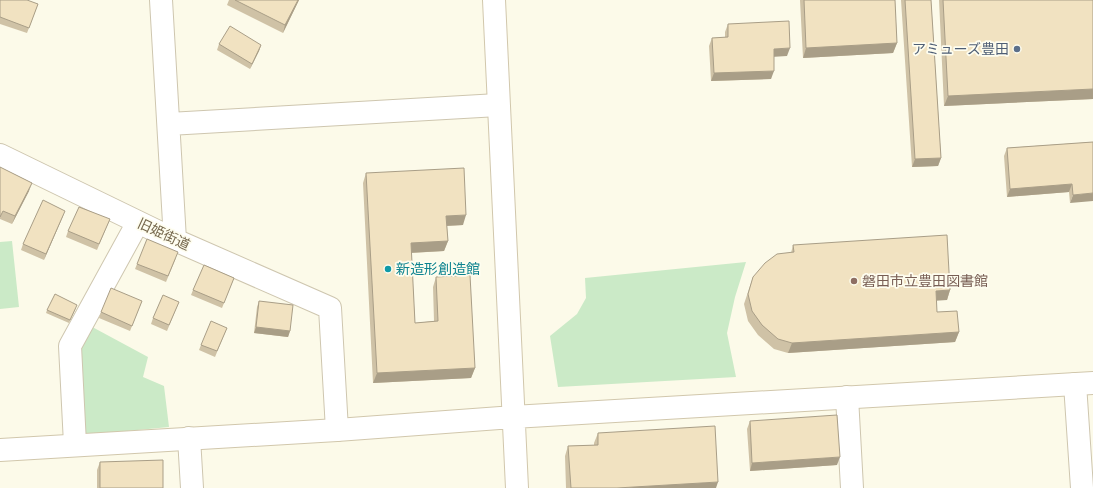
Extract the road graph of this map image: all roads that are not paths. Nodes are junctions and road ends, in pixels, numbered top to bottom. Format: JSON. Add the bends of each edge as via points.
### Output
{"nodes":[{"id":1,"x":161,"y":0,"type":"edge"},
{"id":2,"x":494,"y":0,"type":"edge"},
{"id":3,"x":498,"y":105,"type":"junction"},
{"id":4,"x":168,"y":124,"type":"junction"},
{"id":5,"x":0,"y":155,"type":"edge"},
{"id":6,"x":138,"y":222,"type":"junction"},
{"id":7,"x":175,"y":240,"type":"junction"},
{"id":8,"x":1084,"y":384,"type":"edge"},
{"id":9,"x":847,"y":397,"type":"junction"},
{"id":10,"x":513,"y":417,"type":"junction"},
{"id":11,"x":337,"y":430,"type":"junction"},
{"id":12,"x":189,"y":438,"type":"junction"},
{"id":13,"x":75,"y":444,"type":"junction"},
{"id":14,"x":0,"y":450,"type":"edge"},
{"id":15,"x":192,"y":488,"type":"edge"},
{"id":16,"x":517,"y":488,"type":"edge"},
{"id":17,"x":852,"y":488,"type":"edge"},
{"id":18,"x":1082,"y":488,"type":"edge"}],
"edges":[{"from":1,"to":4,"type":"street"},
{"from":2,"to":3,"type":"street"},
{"from":3,"to":4,"type":"street"},
{"from":3,"to":10,"type":"street"},
{"from":4,"to":7,"type":"street"},
{"from":5,"to":6,"type":"street","name":"旧姫街道"},
{"from":6,"to":7,"type":"street","name":"旧姫街道"},
{"from":6,"to":13,"type":"street","via":[[70,346]]},
{"from":7,"to":11,"type":"street","name":"旧姫街道","via":[[330,308]]},
{"from":8,"to":9,"type":"street"},
{"from":8,"to":18,"type":"street"},
{"from":9,"to":10,"type":"street"},
{"from":9,"to":17,"type":"street"},
{"from":10,"to":11,"type":"street"},
{"from":10,"to":16,"type":"street"},
{"from":11,"to":12,"type":"street"},
{"from":12,"to":13,"type":"street"},
{"from":12,"to":15,"type":"street"},
{"from":13,"to":14,"type":"street"}]}
